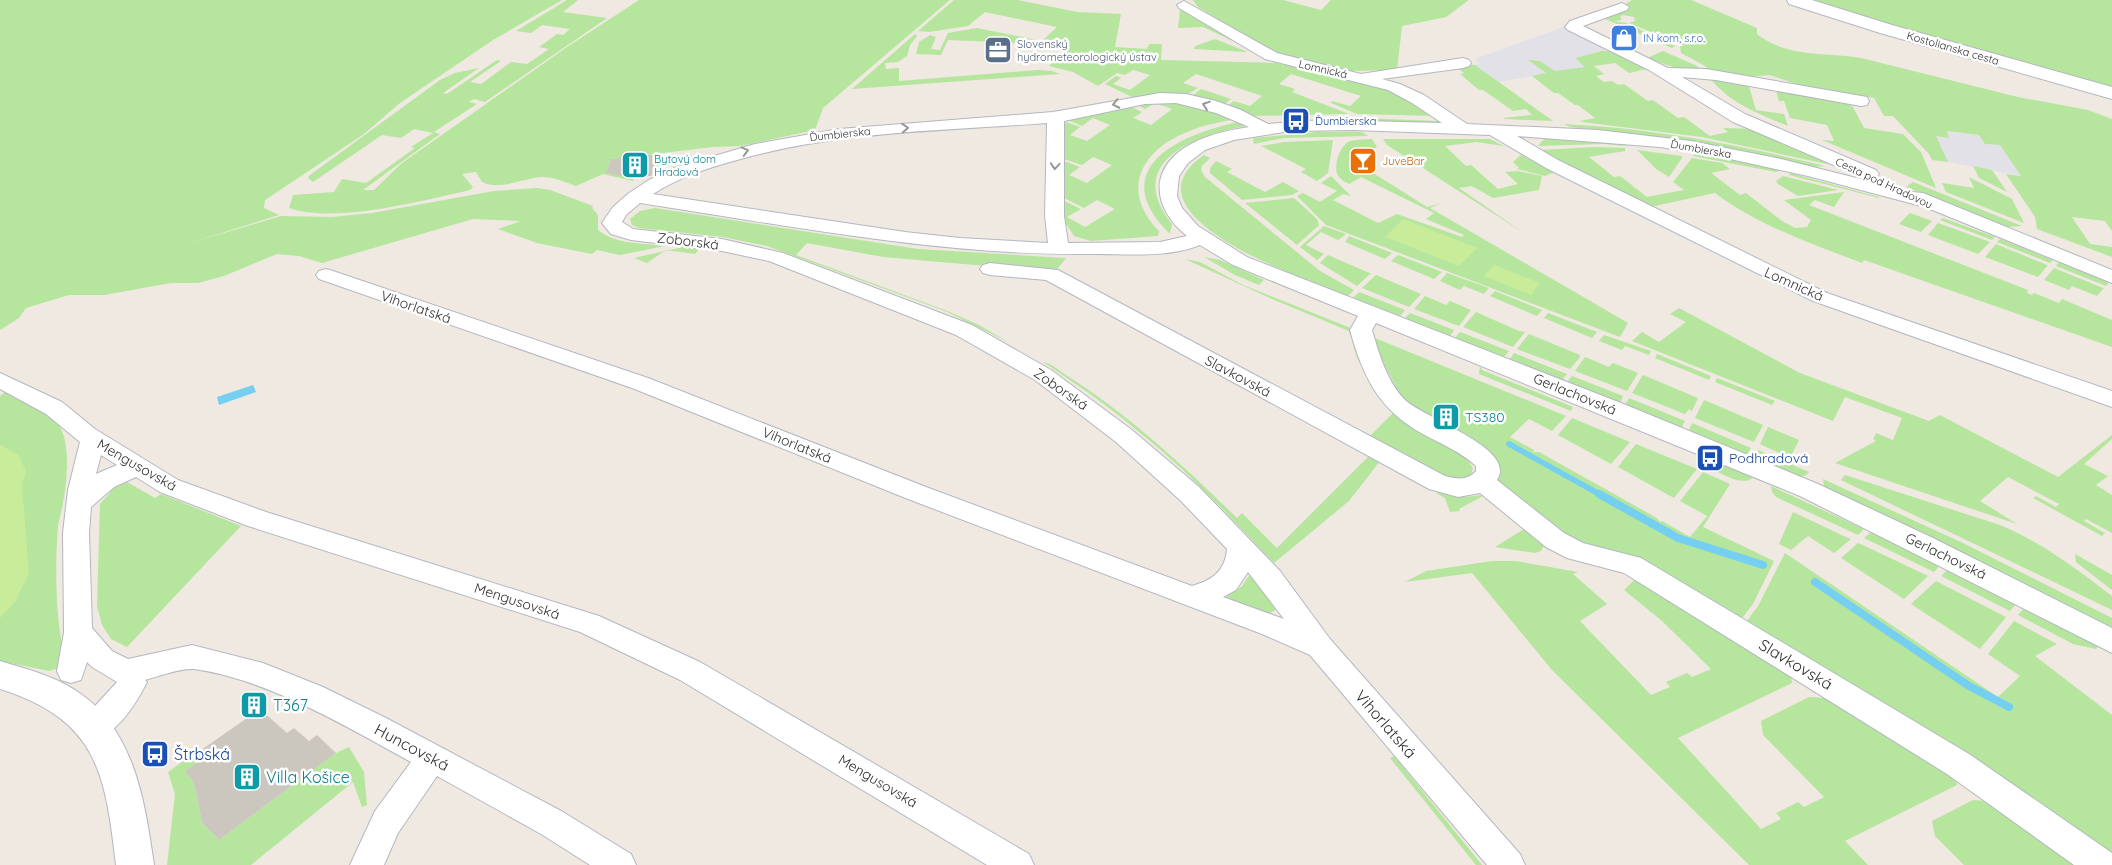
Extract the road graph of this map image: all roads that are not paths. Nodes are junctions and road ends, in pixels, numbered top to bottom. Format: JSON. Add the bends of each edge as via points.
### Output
{"nodes":[{"id":1,"x":1794,"y":0,"type":"edge"},
{"id":2,"x":1184,"y":6,"type":"dead end"},
{"id":3,"x":1622,"y":7,"type":"dead end"},
{"id":4,"x":1463,"y":63,"type":"dead end"},
{"id":5,"x":1664,"y":73,"type":"junction"},
{"id":6,"x":1362,"y":78,"type":"junction"},
{"id":7,"x":2112,"y":93,"type":"edge"},
{"id":8,"x":1861,"y":101,"type":"dead end"},
{"id":9,"x":1055,"y":117,"type":"junction"},
{"id":10,"x":1265,"y":129,"type":"junction"},
{"id":11,"x":1463,"y":129,"type":"junction"},
{"id":12,"x":1494,"y":130,"type":"junction"},
{"id":13,"x":636,"y":197,"type":"junction"},
{"id":14,"x":1930,"y":204,"type":"junction"},
{"id":15,"x":1202,"y":237,"type":"junction"},
{"id":16,"x":1059,"y":249,"type":"junction"},
{"id":17,"x":990,"y":269,"type":"dead end"},
{"id":18,"x":326,"y":275,"type":"dead end"},
{"id":19,"x":2112,"y":277,"type":"edge"},
{"id":20,"x":1370,"y":313,"type":"junction"},
{"id":21,"x":0,"y":380,"type":"edge"},
{"id":22,"x":2112,"y":398,"type":"edge"},
{"id":23,"x":93,"y":439,"type":"junction"},
{"id":24,"x":139,"y":468,"type":"junction"},
{"id":25,"x":1483,"y":482,"type":"junction"},
{"id":26,"x":78,"y":505,"type":"junction"},
{"id":27,"x":1240,"y":547,"type":"junction"},
{"id":28,"x":1270,"y":578,"type":"joint"},
{"id":29,"x":1191,"y":597,"type":"junction"},
{"id":30,"x":78,"y":632,"type":"junction"},
{"id":31,"x":2112,"y":641,"type":"edge"},
{"id":32,"x":1320,"y":647,"type":"junction"},
{"id":33,"x":0,"y":675,"type":"edge"},
{"id":34,"x":117,"y":676,"type":"junction"},
{"id":35,"x":59,"y":681,"type":"junction"},
{"id":36,"x":100,"y":734,"type":"junction"},
{"id":37,"x":433,"y":758,"type":"junction"},
{"id":38,"x":135,"y":865,"type":"edge"},
{"id":39,"x":367,"y":865,"type":"edge"},
{"id":40,"x":619,"y":865,"type":"edge"},
{"id":41,"x":1017,"y":865,"type":"edge"},
{"id":42,"x":1508,"y":865,"type":"edge"},
{"id":43,"x":2100,"y":865,"type":"edge"}],
"edges":[{"from":1,"to":7,"type":"street","name":"Kostolianska cesta"},
{"from":2,"to":6,"type":"street","name":"Lomnická","via":[[1271,56]]},
{"from":3,"to":5,"type":"street","name":"Cesta pod Hradovou","via":[[1573,27]]},
{"from":4,"to":6,"type":"street"},
{"from":5,"to":8,"type":"street","name":"Cesta pod Hradovou","via":[[1706,74]]},
{"from":5,"to":14,"type":"street","name":"Cesta pod Hradovou","via":[[1739,118]]},
{"from":6,"to":11,"type":"street","name":"Lomnická","via":[[1406,92]]},
{"from":10,"to":9,"type":"street","name":"Ďumbierska","one_way":true,"via":[[1220,110],[1177,98],[1121,102]]},
{"from":13,"to":9,"type":"street","name":"Ďumbierska","one_way":true,"via":[[658,182],[697,166],[804,138]]},
{"from":9,"to":16,"type":"street","one_way":true,"via":[[1054,187]]},
{"from":10,"to":11,"type":"street","name":"Ďumbierska","via":[[1369,125]]},
{"from":10,"to":15,"type":"street","name":"Gerlachovská","via":[[1202,144],[1172,171],[1168,187],[1171,204],[1184,222]]},
{"from":11,"to":12,"type":"street","name":"Ďumbierska"},
{"from":12,"to":14,"type":"street","name":"Ďumbierska","via":[[1586,134],[1690,146],[1758,159]]},
{"from":12,"to":22,"type":"street","name":"Lomnická","via":[[1564,171],[1813,294]]},
{"from":13,"to":16,"type":"street","via":[[904,238],[1006,248]]},
{"from":13,"to":27,"type":"street","name":"Zoborská","via":[[614,218],[612,223],[618,230],[770,255],[964,330],[1043,374],[1124,436],[1190,494]]},
{"from":14,"to":19,"type":"street","name":"Cesta pod Hradovou"},
{"from":15,"to":16,"type":"street","via":[[1182,245],[1160,248]]},
{"from":15,"to":20,"type":"street","name":"Gerlachovská","via":[[1240,261]]},
{"from":17,"to":25,"type":"street","name":"Slavkovská","via":[[1051,274],[1438,483],[1458,488]]},
{"from":18,"to":29,"type":"street","name":"Vihorlatská","via":[[640,383]]},
{"from":20,"to":25,"type":"street","via":[[1361,330],[1375,370],[1396,405],[1483,458],[1490,468]]},
{"from":20,"to":31,"type":"street","name":"Gerlachovská","via":[[1809,490]]},
{"from":21,"to":23,"type":"street","name":"Mengusovská","via":[[54,408]]},
{"from":23,"to":24,"type":"street","name":"Mengusovská"},
{"from":23,"to":26,"type":"street"},
{"from":24,"to":26,"type":"street","via":[[109,478]]},
{"from":24,"to":41,"type":"street","name":"Mengusovská","via":[[169,486],[256,519],[589,624],[690,671]]},
{"from":25,"to":43,"type":"street","name":"Slavkovská","via":[[1555,540],[1576,551],[1632,565],[1958,764]]},
{"from":26,"to":30,"type":"street"},
{"from":27,"to":28,"type":"street","name":"Zoborská"},
{"from":27,"to":29,"type":"street","via":[[1238,568],[1229,580],[1216,589]]},
{"from":28,"to":32,"type":"street","name":"Vihorlatská"},
{"from":29,"to":32,"type":"street","name":"Vihorlatská"},
{"from":30,"to":34,"type":"street"},
{"from":30,"to":35,"type":"street"},
{"from":32,"to":42,"type":"street","name":"Vihorlatská"},
{"from":33,"to":35,"type":"street"},
{"from":34,"to":35,"type":"street","via":[[87,662]]},
{"from":34,"to":36,"type":"street"},
{"from":34,"to":37,"type":"street","name":"Huncovská","via":[[192,656],[253,672],[313,696]]},
{"from":35,"to":36,"type":"street"},
{"from":36,"to":38,"type":"street","via":[[111,752],[120,780]]},
{"from":37,"to":39,"type":"street","via":[[404,793],[382,830]]},
{"from":37,"to":40,"type":"street","name":"Huncovská","via":[[552,823]]}]}
